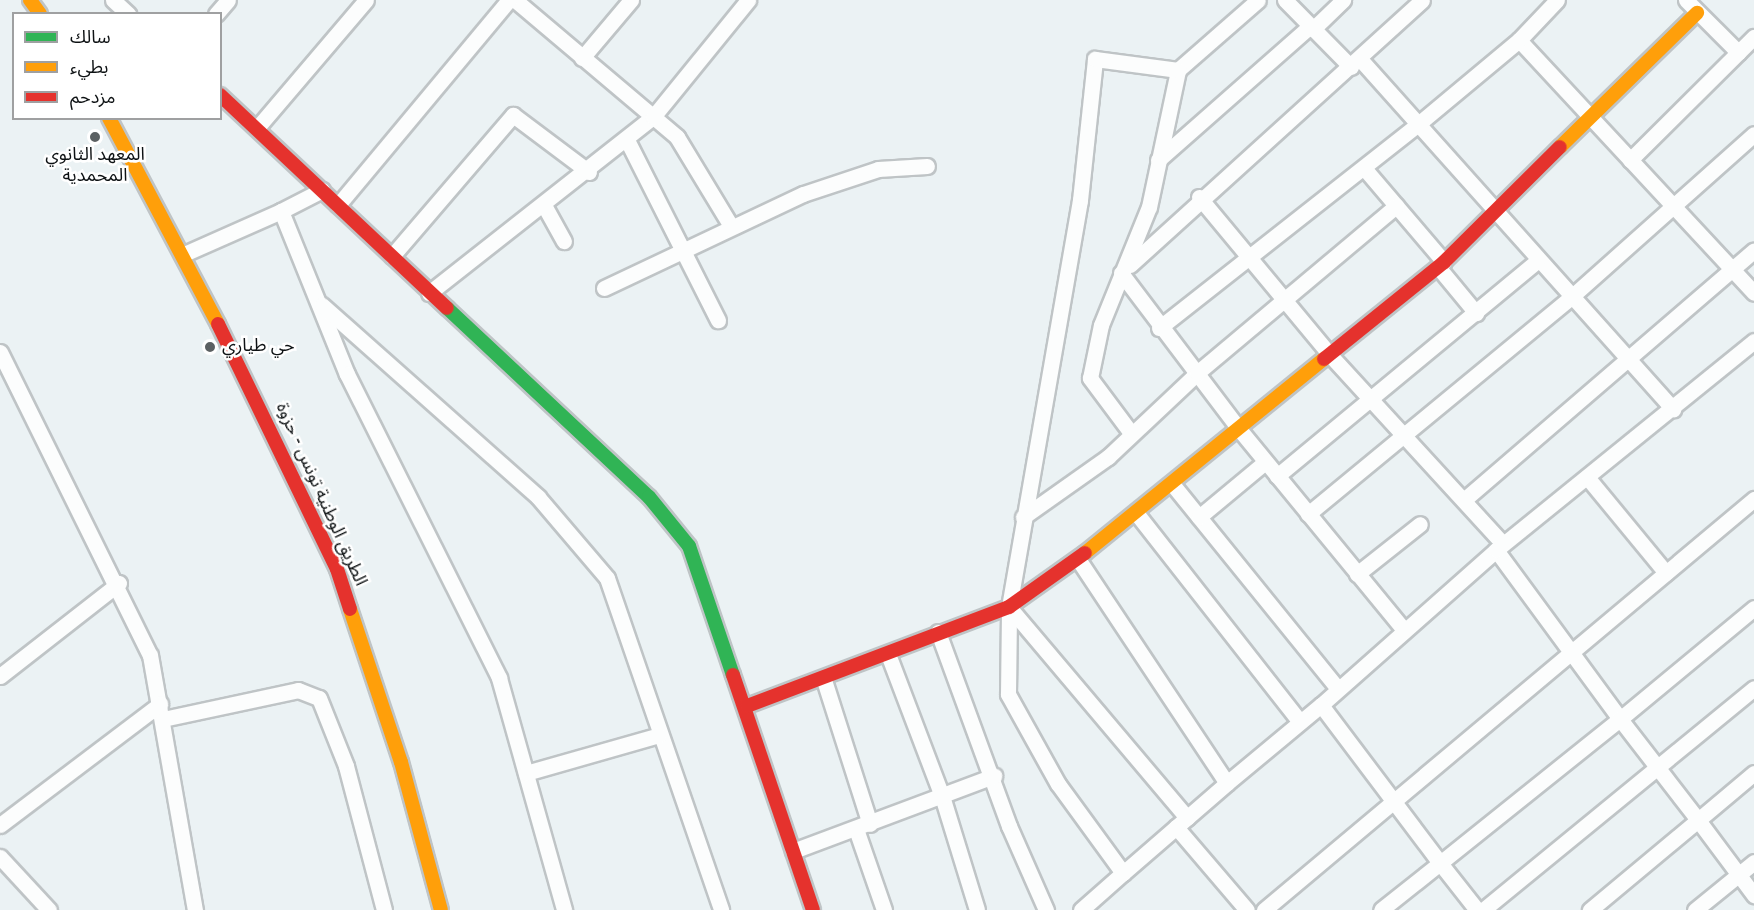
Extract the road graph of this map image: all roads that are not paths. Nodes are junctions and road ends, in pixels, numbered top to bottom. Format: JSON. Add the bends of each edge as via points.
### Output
{"nodes":[{"id":1,"x":113,"y":0,"type":"edge"},
{"id":2,"x":228,"y":0,"type":"edge"},
{"id":3,"x":366,"y":0,"type":"edge"},
{"id":4,"x":509,"y":0,"type":"edge"},
{"id":5,"x":515,"y":0,"type":"edge"},
{"id":6,"x":631,"y":0,"type":"edge"},
{"id":7,"x":748,"y":0,"type":"edge"},
{"id":8,"x":1258,"y":0,"type":"edge"},
{"id":9,"x":1285,"y":0,"type":"edge"},
{"id":10,"x":1343,"y":0,"type":"edge"},
{"id":11,"x":1422,"y":0,"type":"edge"},
{"id":12,"x":1557,"y":0,"type":"edge"},
{"id":13,"x":1686,"y":0,"type":"edge"},
{"id":14,"x":126,"y":12,"type":"edge"},
{"id":15,"x":218,"y":12,"type":"edge"},
{"id":16,"x":1697,"y":13,"type":"junction"},
{"id":17,"x":1312,"y":27,"type":"junction"},
{"id":18,"x":1754,"y":37,"type":"edge"},
{"id":19,"x":1519,"y":40,"type":"junction"},
{"id":20,"x":1738,"y":52,"type":"junction"},
{"id":21,"x":582,"y":58,"type":"junction"},
{"id":22,"x":1356,"y":63,"type":"junction"},
{"id":23,"x":1178,"y":70,"type":"junction"},
{"id":24,"x":222,"y":97,"type":"edge"},
{"id":25,"x":653,"y":117,"type":"junction"},
{"id":26,"x":110,"y":120,"type":"edge"},
{"id":27,"x":1592,"y":122,"type":"junction"},
{"id":28,"x":1417,"y":125,"type":"junction"},
{"id":29,"x":257,"y":128,"type":"junction"},
{"id":30,"x":1754,"y":134,"type":"edge"},
{"id":31,"x":627,"y":140,"type":"junction"},
{"id":32,"x":1158,"y":160,"type":"junction"},
{"id":33,"x":1630,"y":160,"type":"junction"},
{"id":34,"x":927,"y":166,"type":"dead end"},
{"id":35,"x":1364,"y":168,"type":"junction"},
{"id":36,"x":589,"y":172,"type":"junction"},
{"id":37,"x":322,"y":190,"type":"junction"},
{"id":38,"x":1198,"y":197,"type":"junction"},
{"id":39,"x":338,"y":206,"type":"junction"},
{"id":40,"x":1396,"y":206,"type":"junction"},
{"id":41,"x":1672,"y":206,"type":"junction"},
{"id":42,"x":545,"y":207,"type":"junction"},
{"id":43,"x":281,"y":212,"type":"junction"},
{"id":44,"x":1497,"y":214,"type":"junction"},
{"id":45,"x":731,"y":226,"type":"junction"},
{"id":46,"x":564,"y":242,"type":"dead end"},
{"id":47,"x":684,"y":249,"type":"junction"},
{"id":48,"x":1754,"y":250,"type":"edge"},
{"id":49,"x":184,"y":254,"type":"junction"},
{"id":50,"x":392,"y":256,"type":"junction"},
{"id":51,"x":1253,"y":259,"type":"junction"},
{"id":52,"x":1537,"y":261,"type":"junction"},
{"id":53,"x":1441,"y":265,"type":"junction"},
{"id":54,"x":1734,"y":271,"type":"junction"},
{"id":55,"x":1121,"y":273,"type":"junction"},
{"id":56,"x":604,"y":288,"type":"dead end"},
{"id":57,"x":429,"y":293,"type":"junction"},
{"id":58,"x":1754,"y":293,"type":"edge"},
{"id":59,"x":1570,"y":298,"type":"junction"},
{"id":60,"x":318,"y":302,"type":"junction"},
{"id":61,"x":1285,"y":302,"type":"junction"},
{"id":62,"x":1476,"y":313,"type":"junction"},
{"id":63,"x":717,"y":320,"type":"dead end"},
{"id":64,"x":1159,"y":328,"type":"junction"},
{"id":65,"x":1754,"y":340,"type":"edge"},
{"id":66,"x":0,"y":351,"type":"edge"},
{"id":67,"x":1330,"y":354,"type":"junction"},
{"id":68,"x":1628,"y":362,"type":"junction"},
{"id":69,"x":1197,"y":373,"type":"junction"},
{"id":70,"x":5,"y":375,"type":"edge"},
{"id":71,"x":1373,"y":399,"type":"junction"},
{"id":72,"x":1673,"y":409,"type":"junction"},
{"id":73,"x":1239,"y":429,"type":"junction"},
{"id":74,"x":1131,"y":433,"type":"junction"},
{"id":75,"x":1408,"y":435,"type":"junction"},
{"id":76,"x":1265,"y":462,"type":"junction"},
{"id":77,"x":1277,"y":476,"type":"junction"},
{"id":78,"x":1587,"y":477,"type":"junction"},
{"id":79,"x":1173,"y":485,"type":"junction"},
{"id":80,"x":1465,"y":499,"type":"junction"},
{"id":81,"x":1754,"y":499,"type":"edge"},
{"id":82,"x":1137,"y":514,"type":"junction"},
{"id":83,"x":1308,"y":514,"type":"junction"},
{"id":84,"x":1023,"y":517,"type":"junction"},
{"id":85,"x":1199,"y":517,"type":"junction"},
{"id":86,"x":1420,"y":524,"type":"dead end"},
{"id":87,"x":1499,"y":547,"type":"junction"},
{"id":88,"x":1078,"y":559,"type":"junction"},
{"id":89,"x":1666,"y":573,"type":"junction"},
{"id":90,"x":1358,"y":574,"type":"junction"},
{"id":91,"x":119,"y":583,"type":"junction"},
{"id":92,"x":1009,"y":607,"type":"junction"},
{"id":93,"x":1754,"y":608,"type":"edge"},
{"id":94,"x":1404,"y":630,"type":"junction"},
{"id":95,"x":938,"y":632,"type":"junction"},
{"id":96,"x":1569,"y":650,"type":"junction"},
{"id":97,"x":888,"y":654,"type":"junction"},
{"id":98,"x":0,"y":676,"type":"edge"},
{"id":99,"x":824,"y":680,"type":"junction"},
{"id":100,"x":1754,"y":688,"type":"edge"},
{"id":101,"x":1338,"y":689,"type":"junction"},
{"id":102,"x":1321,"y":705,"type":"junction"},
{"id":103,"x":747,"y":706,"type":"junction"},
{"id":104,"x":161,"y":712,"type":"junction"},
{"id":105,"x":1620,"y":719,"type":"junction"},
{"id":106,"x":1300,"y":722,"type":"junction"},
{"id":107,"x":659,"y":735,"type":"junction"},
{"id":108,"x":1658,"y":767,"type":"junction"},
{"id":109,"x":526,"y":773,"type":"junction"},
{"id":110,"x":1754,"y":773,"type":"edge"},
{"id":111,"x":994,"y":776,"type":"junction"},
{"id":112,"x":1227,"y":783,"type":"junction"},
{"id":113,"x":942,"y":796,"type":"junction"},
{"id":114,"x":1390,"y":801,"type":"junction"},
{"id":115,"x":1698,"y":820,"type":"junction"},
{"id":116,"x":1182,"y":823,"type":"junction"},
{"id":117,"x":0,"y":825,"type":"edge"},
{"id":118,"x":863,"y":827,"type":"junction"},
{"id":119,"x":793,"y":851,"type":"junction"},
{"id":120,"x":0,"y":857,"type":"edge"},
{"id":121,"x":1754,"y":862,"type":"edge"},
{"id":122,"x":1440,"y":863,"type":"junction"},
{"id":123,"x":1123,"y":873,"type":"junction"},
{"id":124,"x":1738,"y":874,"type":"junction"},
{"id":125,"x":1754,"y":895,"type":"edge"},
{"id":126,"x":1088,"y":908,"type":"edge"},
{"id":127,"x":49,"y":910,"type":"edge"},
{"id":128,"x":195,"y":910,"type":"edge"},
{"id":129,"x":384,"y":910,"type":"edge"},
{"id":130,"x":441,"y":910,"type":"edge"},
{"id":131,"x":564,"y":910,"type":"edge"},
{"id":132,"x":721,"y":910,"type":"edge"},
{"id":133,"x":813,"y":910,"type":"edge"},
{"id":134,"x":884,"y":910,"type":"edge"},
{"id":135,"x":977,"y":910,"type":"edge"},
{"id":136,"x":1046,"y":910,"type":"edge"},
{"id":137,"x":1247,"y":910,"type":"edge"},
{"id":138,"x":1264,"y":910,"type":"edge"},
{"id":139,"x":1381,"y":910,"type":"edge"},
{"id":140,"x":1477,"y":910,"type":"edge"},
{"id":141,"x":1483,"y":910,"type":"edge"},
{"id":142,"x":1590,"y":910,"type":"edge"},
{"id":143,"x":1695,"y":910,"type":"edge"}],
"edges":[{"from":1,"to":14,"type":"street"},
{"from":2,"to":15,"type":"street"},
{"from":3,"to":29,"type":"street"},
{"from":4,"to":39,"type":"street"},
{"from":5,"to":21,"type":"street"},
{"from":6,"to":21,"type":"street"},
{"from":7,"to":25,"type":"street"},
{"from":8,"to":23,"type":"street"},
{"from":9,"to":17,"type":"street"},
{"from":10,"to":17,"type":"street"},
{"from":11,"to":22,"type":"street"},
{"from":12,"to":19,"type":"street"},
{"from":13,"to":16,"type":"street"},
{"from":16,"to":20,"type":"street"},
{"from":16,"to":27,"type":"street"},
{"from":17,"to":22,"type":"street"},
{"from":17,"to":32,"type":"street"},
{"from":18,"to":20,"type":"street"},
{"from":19,"to":27,"type":"street"},
{"from":19,"to":28,"type":"street"},
{"from":20,"to":33,"type":"street"},
{"from":21,"to":25,"type":"street"},
{"from":22,"to":28,"type":"street"},
{"from":22,"to":38,"type":"street"},
{"from":23,"to":32,"type":"street"},
{"from":23,"to":84,"type":"street","via":[[1095,59],[1080,200]]},
{"from":24,"to":29,"type":"street"},
{"from":25,"to":31,"type":"street"},
{"from":25,"to":45,"type":"street","via":[[689,154]]},
{"from":26,"to":49,"type":"street","name":"الطريق الوطنية تونس - حزوة"},
{"from":27,"to":33,"type":"street"},
{"from":27,"to":44,"type":"street"},
{"from":28,"to":35,"type":"street"},
{"from":28,"to":44,"type":"street"},
{"from":29,"to":37,"type":"street"},
{"from":30,"to":41,"type":"street"},
{"from":31,"to":36,"type":"street"},
{"from":31,"to":47,"type":"street"},
{"from":32,"to":55,"type":"street","via":[[1143,223]]},
{"from":33,"to":41,"type":"street"},
{"from":34,"to":45,"type":"street","via":[[849,177]]},
{"from":35,"to":40,"type":"street"},
{"from":35,"to":51,"type":"street"},
{"from":36,"to":42,"type":"street"},
{"from":36,"to":50,"type":"street","via":[[513,115]]},
{"from":37,"to":39,"type":"street"},
{"from":37,"to":43,"type":"street"},
{"from":38,"to":51,"type":"street"},
{"from":38,"to":55,"type":"street"},
{"from":39,"to":50,"type":"street"},
{"from":40,"to":53,"type":"street"},
{"from":40,"to":61,"type":"street"},
{"from":41,"to":54,"type":"street"},
{"from":41,"to":59,"type":"street"},
{"from":42,"to":46,"type":"street"},
{"from":42,"to":57,"type":"street"},
{"from":43,"to":49,"type":"street"},
{"from":43,"to":60,"type":"street"},
{"from":44,"to":52,"type":"street"},
{"from":44,"to":53,"type":"street"},
{"from":45,"to":47,"type":"street"},
{"from":47,"to":56,"type":"street"},
{"from":47,"to":63,"type":"street"},
{"from":48,"to":54,"type":"street"},
{"from":49,"to":130,"type":"street","name":"الطريق الوطنية تونس - حزوة","via":[[337,569],[401,762]]},
{"from":50,"to":57,"type":"street"},
{"from":51,"to":61,"type":"street"},
{"from":51,"to":64,"type":"street"},
{"from":52,"to":59,"type":"street"},
{"from":52,"to":62,"type":"street"},
{"from":53,"to":62,"type":"street"},
{"from":53,"to":67,"type":"street"},
{"from":54,"to":58,"type":"street"},
{"from":54,"to":68,"type":"street"},
{"from":55,"to":64,"type":"street"},
{"from":55,"to":74,"type":"street","via":[[1101,325],[1090,378]]},
{"from":57,"to":103,"type":"street","via":[[650,497],[689,546]]},
{"from":59,"to":68,"type":"street"},
{"from":59,"to":75,"type":"street"},
{"from":60,"to":107,"type":"street","via":[[538,496],[597,565],[617,598]]},
{"from":60,"to":109,"type":"street","via":[[387,458],[499,678]]},
{"from":61,"to":67,"type":"street"},
{"from":61,"to":69,"type":"street"},
{"from":62,"to":71,"type":"street"},
{"from":64,"to":69,"type":"street"},
{"from":65,"to":72,"type":"street"},
{"from":66,"to":70,"type":"street"},
{"from":67,"to":71,"type":"street"},
{"from":67,"to":73,"type":"street"},
{"from":68,"to":72,"type":"street"},
{"from":68,"to":80,"type":"street"},
{"from":69,"to":73,"type":"street"},
{"from":69,"to":74,"type":"street"},
{"from":70,"to":91,"type":"street"},
{"from":71,"to":75,"type":"street"},
{"from":71,"to":77,"type":"street"},
{"from":72,"to":78,"type":"street"},
{"from":73,"to":76,"type":"street"},
{"from":73,"to":79,"type":"street"},
{"from":74,"to":84,"type":"street","via":[[1108,457]]},
{"from":75,"to":80,"type":"street"},
{"from":75,"to":83,"type":"street"},
{"from":76,"to":77,"type":"street"},
{"from":76,"to":85,"type":"street"},
{"from":77,"to":83,"type":"street"},
{"from":78,"to":87,"type":"street"},
{"from":78,"to":89,"type":"street"},
{"from":79,"to":82,"type":"street"},
{"from":79,"to":85,"type":"street"},
{"from":80,"to":87,"type":"street"},
{"from":81,"to":89,"type":"street"},
{"from":82,"to":88,"type":"street"},
{"from":82,"to":106,"type":"street"},
{"from":83,"to":90,"type":"street"},
{"from":84,"to":92,"type":"street"},
{"from":85,"to":101,"type":"street"},
{"from":86,"to":90,"type":"street"},
{"from":87,"to":94,"type":"street"},
{"from":87,"to":96,"type":"street"},
{"from":88,"to":92,"type":"street"},
{"from":88,"to":112,"type":"street"},
{"from":89,"to":96,"type":"street"},
{"from":90,"to":94,"type":"street"},
{"from":91,"to":98,"type":"street"},
{"from":91,"to":104,"type":"street","via":[[150,655]]},
{"from":92,"to":95,"type":"street"},
{"from":92,"to":116,"type":"street"},
{"from":92,"to":123,"type":"street","via":[[1008,694],[1058,784]]},
{"from":93,"to":105,"type":"street"},
{"from":94,"to":101,"type":"street"},
{"from":95,"to":97,"type":"street"},
{"from":95,"to":111,"type":"street"},
{"from":96,"to":105,"type":"street"},
{"from":96,"to":114,"type":"street"},
{"from":97,"to":99,"type":"street"},
{"from":97,"to":113,"type":"street"},
{"from":99,"to":103,"type":"street"},
{"from":99,"to":118,"type":"street"},
{"from":100,"to":108,"type":"street"},
{"from":101,"to":102,"type":"street"},
{"from":102,"to":106,"type":"street"},
{"from":102,"to":114,"type":"street"},
{"from":103,"to":119,"type":"street"},
{"from":104,"to":117,"type":"street"},
{"from":104,"to":128,"type":"street"},
{"from":104,"to":129,"type":"street","via":[[298,690],[319,698],[346,766]]},
{"from":105,"to":108,"type":"street"},
{"from":105,"to":122,"type":"street"},
{"from":106,"to":112,"type":"street"},
{"from":107,"to":109,"type":"street"},
{"from":107,"to":132,"type":"street"},
{"from":108,"to":115,"type":"street"},
{"from":108,"to":141,"type":"street"},
{"from":109,"to":131,"type":"street"},
{"from":110,"to":115,"type":"street"},
{"from":111,"to":113,"type":"street"},
{"from":111,"to":136,"type":"street","via":[[1009,826]]},
{"from":112,"to":116,"type":"street"},
{"from":113,"to":118,"type":"street"},
{"from":113,"to":135,"type":"street"},
{"from":114,"to":122,"type":"street"},
{"from":114,"to":138,"type":"street"},
{"from":115,"to":124,"type":"street"},
{"from":115,"to":142,"type":"street"},
{"from":116,"to":123,"type":"street"},
{"from":116,"to":137,"type":"street"},
{"from":118,"to":119,"type":"street"},
{"from":118,"to":134,"type":"street"},
{"from":119,"to":133,"type":"street"},
{"from":120,"to":127,"type":"street"},
{"from":121,"to":124,"type":"street"},
{"from":122,"to":139,"type":"street"},
{"from":122,"to":140,"type":"street"},
{"from":123,"to":126,"type":"street"},
{"from":124,"to":125,"type":"street"},
{"from":124,"to":143,"type":"street"}]}
